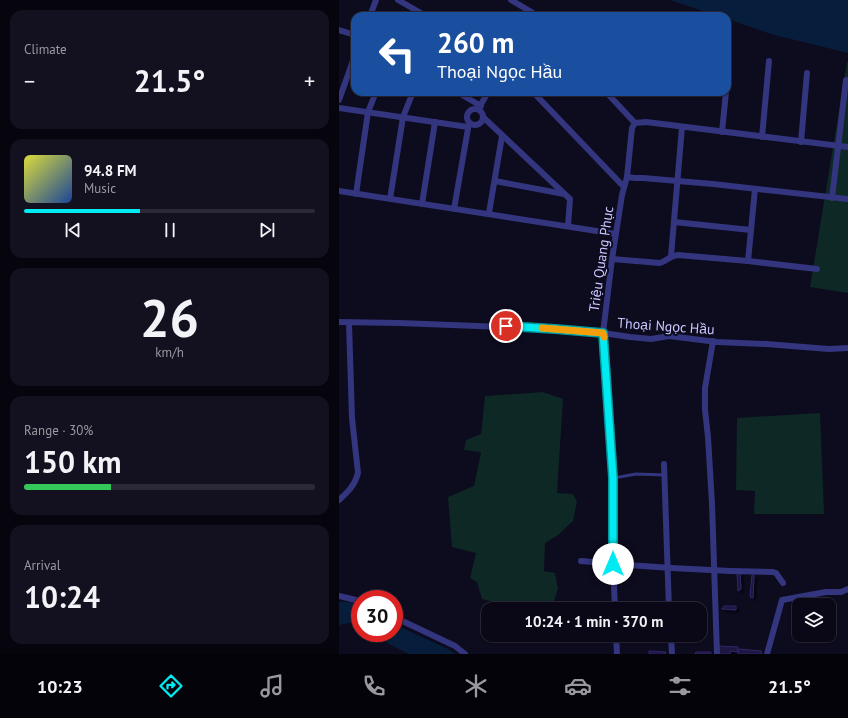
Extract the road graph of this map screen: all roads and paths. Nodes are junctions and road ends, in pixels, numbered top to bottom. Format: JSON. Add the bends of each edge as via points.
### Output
{"nodes":[{"id":1,"x":376,"y":0,"type":"edge"},
{"id":2,"x":398,"y":0,"type":"edge"},
{"id":3,"x":511,"y":0,"type":"edge"},
{"id":4,"x":372,"y":12,"type":"edge"},
{"id":5,"x":419,"y":12,"type":"edge"},
{"id":6,"x":529,"y":12,"type":"edge"},
{"id":7,"x":339,"y":30,"type":"edge"},
{"id":8,"x":351,"y":34,"type":"edge"},
{"id":9,"x":769,"y":61,"type":"dead end"},
{"id":10,"x":351,"y":66,"type":"edge"},
{"id":11,"x":807,"y":73,"type":"dead end"},
{"id":12,"x":846,"y":80,"type":"dead end"},
{"id":13,"x":374,"y":96,"type":"edge"},
{"id":14,"x":411,"y":96,"type":"edge"},
{"id":15,"x":463,"y":96,"type":"edge"},
{"id":16,"x":486,"y":96,"type":"edge"},
{"id":17,"x":537,"y":96,"type":"edge"},
{"id":18,"x":610,"y":96,"type":"edge"},
{"id":19,"x":726,"y":96,"type":"edge"},
{"id":20,"x":339,"y":100,"type":"edge"},
{"id":21,"x":339,"y":108,"type":"edge"},
{"id":22,"x":480,"y":108,"type":"junction"},
{"id":23,"x":368,"y":112,"type":"junction"},
{"id":24,"x":403,"y":117,"type":"junction"},
{"id":25,"x":484,"y":118,"type":"junction"},
{"id":26,"x":435,"y":122,"type":"junction"},
{"id":27,"x":635,"y":123,"type":"junction"},
{"id":28,"x":468,"y":125,"type":"junction"},
{"id":29,"x":682,"y":127,"type":"junction"},
{"id":30,"x":722,"y":132,"type":"junction"},
{"id":31,"x":502,"y":136,"type":"junction"},
{"id":32,"x":761,"y":137,"type":"junction"},
{"id":33,"x":801,"y":142,"type":"junction"},
{"id":34,"x":838,"y":146,"type":"junction"},
{"id":35,"x":848,"y":147,"type":"edge"},
{"id":36,"x":627,"y":177,"type":"junction"},
{"id":37,"x":495,"y":181,"type":"junction"},
{"id":38,"x":678,"y":181,"type":"junction"},
{"id":39,"x":624,"y":187,"type":"junction"},
{"id":40,"x":755,"y":189,"type":"junction"},
{"id":41,"x":339,"y":191,"type":"edge"},
{"id":42,"x":357,"y":194,"type":"junction"},
{"id":43,"x":565,"y":194,"type":"junction"},
{"id":44,"x":832,"y":198,"type":"junction"},
{"id":45,"x":390,"y":199,"type":"junction"},
{"id":46,"x":848,"y":199,"type":"edge"},
{"id":47,"x":422,"y":204,"type":"junction"},
{"id":48,"x":454,"y":209,"type":"junction"},
{"id":49,"x":489,"y":214,"type":"junction"},
{"id":50,"x":674,"y":222,"type":"junction"},
{"id":51,"x":568,"y":226,"type":"junction"},
{"id":52,"x":751,"y":230,"type":"junction"},
{"id":53,"x":616,"y":234,"type":"junction"},
{"id":54,"x":671,"y":256,"type":"junction"},
{"id":55,"x":612,"y":259,"type":"junction"},
{"id":56,"x":748,"y":261,"type":"junction"},
{"id":57,"x":817,"y":269,"type":"dead end"},
{"id":58,"x":339,"y":322,"type":"edge"},
{"id":59,"x":349,"y":323,"type":"junction"},
{"id":60,"x":603,"y":333,"type":"junction"},
{"id":61,"x":713,"y":341,"type":"junction"},
{"id":62,"x":848,"y":348,"type":"edge"},
{"id":63,"x":664,"y":464,"type":"dead end"},
{"id":64,"x":665,"y":475,"type":"junction"},
{"id":65,"x":613,"y":478,"type":"junction"},
{"id":66,"x":339,"y":500,"type":"edge"},
{"id":67,"x":581,"y":561,"type":"dead end"},
{"id":68,"x":613,"y":564,"type":"junction"},
{"id":69,"x":668,"y":567,"type":"junction"},
{"id":70,"x":714,"y":571,"type":"junction"},
{"id":71,"x":783,"y":583,"type":"dead end"},
{"id":72,"x":848,"y":589,"type":"edge"},
{"id":73,"x":339,"y":596,"type":"edge"},
{"id":74,"x":351,"y":599,"type":"edge"},
{"id":75,"x":615,"y":602,"type":"edge"},
{"id":76,"x":669,"y":602,"type":"edge"},
{"id":77,"x":403,"y":621,"type":"edge"},
{"id":78,"x":616,"y":642,"type":"edge"},
{"id":79,"x":671,"y":642,"type":"edge"},
{"id":80,"x":465,"y":654,"type":"edge"},
{"id":81,"x":617,"y":654,"type":"edge"},
{"id":82,"x":672,"y":654,"type":"edge"},
{"id":83,"x":717,"y":654,"type":"edge"},
{"id":84,"x":767,"y":654,"type":"edge"}],
"edges":[{"from":1,"to":4,"type":"street"},
{"from":2,"to":5,"type":"street"},
{"from":3,"to":6,"type":"street"},
{"from":7,"to":8,"type":"street"},
{"from":9,"to":32,"type":"street"},
{"from":10,"to":20,"type":"street"},
{"from":11,"to":33,"type":"street"},
{"from":12,"to":34,"type":"street"},
{"from":13,"to":23,"type":"street"},
{"from":14,"to":24,"type":"street"},
{"from":15,"to":22,"type":"street"},
{"from":16,"to":22,"type":"street"},
{"from":17,"to":39,"type":"street"},
{"from":18,"to":27,"type":"street"},
{"from":19,"to":30,"type":"street"},
{"from":21,"to":23,"type":"street"},
{"from":22,"to":25,"type":"street"},
{"from":22,"to":28,"type":"street","via":[[469,112]]},
{"from":23,"to":24,"type":"street"},
{"from":23,"to":42,"type":"street"},
{"from":24,"to":26,"type":"street"},
{"from":24,"to":45,"type":"street"},
{"from":25,"to":28,"type":"street","via":[[479,125]]},
{"from":25,"to":31,"type":"street"},
{"from":26,"to":28,"type":"street"},
{"from":26,"to":47,"type":"street"},
{"from":27,"to":29,"type":"street"},
{"from":27,"to":36,"type":"street","name":"Triệu Quang Phục","via":[[632,128]]},
{"from":28,"to":48,"type":"street"},
{"from":29,"to":30,"type":"street"},
{"from":29,"to":38,"type":"street"},
{"from":30,"to":32,"type":"street"},
{"from":31,"to":37,"type":"street"},
{"from":31,"to":43,"type":"street"},
{"from":32,"to":33,"type":"street"},
{"from":33,"to":34,"type":"street"},
{"from":34,"to":35,"type":"street"},
{"from":34,"to":44,"type":"street"},
{"from":36,"to":38,"type":"street"},
{"from":36,"to":39,"type":"street","name":"Triệu Quang Phục"},
{"from":37,"to":43,"type":"street"},
{"from":37,"to":49,"type":"street"},
{"from":38,"to":40,"type":"street"},
{"from":38,"to":50,"type":"street"},
{"from":39,"to":53,"type":"street","name":"Triệu Quang Phục"},
{"from":40,"to":44,"type":"street"},
{"from":40,"to":52,"type":"street"},
{"from":41,"to":42,"type":"street"},
{"from":42,"to":45,"type":"street"},
{"from":43,"to":51,"type":"street","via":[[570,199]]},
{"from":44,"to":46,"type":"street"},
{"from":45,"to":47,"type":"street"},
{"from":47,"to":48,"type":"street"},
{"from":48,"to":49,"type":"street"},
{"from":49,"to":51,"type":"street"},
{"from":50,"to":52,"type":"street"},
{"from":50,"to":54,"type":"street"},
{"from":51,"to":53,"type":"street"},
{"from":52,"to":56,"type":"street"},
{"from":53,"to":55,"type":"street","name":"Triệu Quang Phục"},
{"from":54,"to":55,"type":"street","via":[[660,264]]},
{"from":54,"to":56,"type":"street"},
{"from":55,"to":60,"type":"street","name":"Triệu Quang Phục"},
{"from":56,"to":57,"type":"street"},
{"from":58,"to":59,"type":"street","name":"Thoại Ngọc Hầu"},
{"from":59,"to":60,"type":"street","name":"Thoại Ngọc Hầu","via":[[506,326]]},
{"from":59,"to":66,"type":"street","via":[[352,418],[357,473],[356,481]]},
{"from":60,"to":61,"type":"street","name":"Thoại Ngọc Hầu","via":[[651,339],[669,336]]},
{"from":60,"to":65,"type":"street","name":"Triệu Quang Phục"},
{"from":61,"to":62,"type":"street","name":"Thoại Ngọc Hầu"},
{"from":61,"to":70,"type":"street","via":[[705,388],[705,410]]},
{"from":63,"to":64,"type":"street"},
{"from":64,"to":65,"type":"lane","via":[[637,474]]},
{"from":64,"to":69,"type":"street"},
{"from":65,"to":68,"type":"street","name":"Triệu Quang Phục"},
{"from":67,"to":68,"type":"street"},
{"from":68,"to":69,"type":"street"},
{"from":68,"to":75,"type":"street","name":"Triệu Quang Phục"},
{"from":69,"to":70,"type":"street"},
{"from":69,"to":76,"type":"street"},
{"from":70,"to":71,"type":"street","via":[[773,572],[777,573]]},
{"from":70,"to":83,"type":"street"},
{"from":72,"to":84,"type":"street","via":[[782,600]]},
{"from":73,"to":74,"type":"street"},
{"from":77,"to":80,"type":"street","via":[[455,646]]},
{"from":78,"to":81,"type":"street"},
{"from":79,"to":82,"type":"street"}]}
